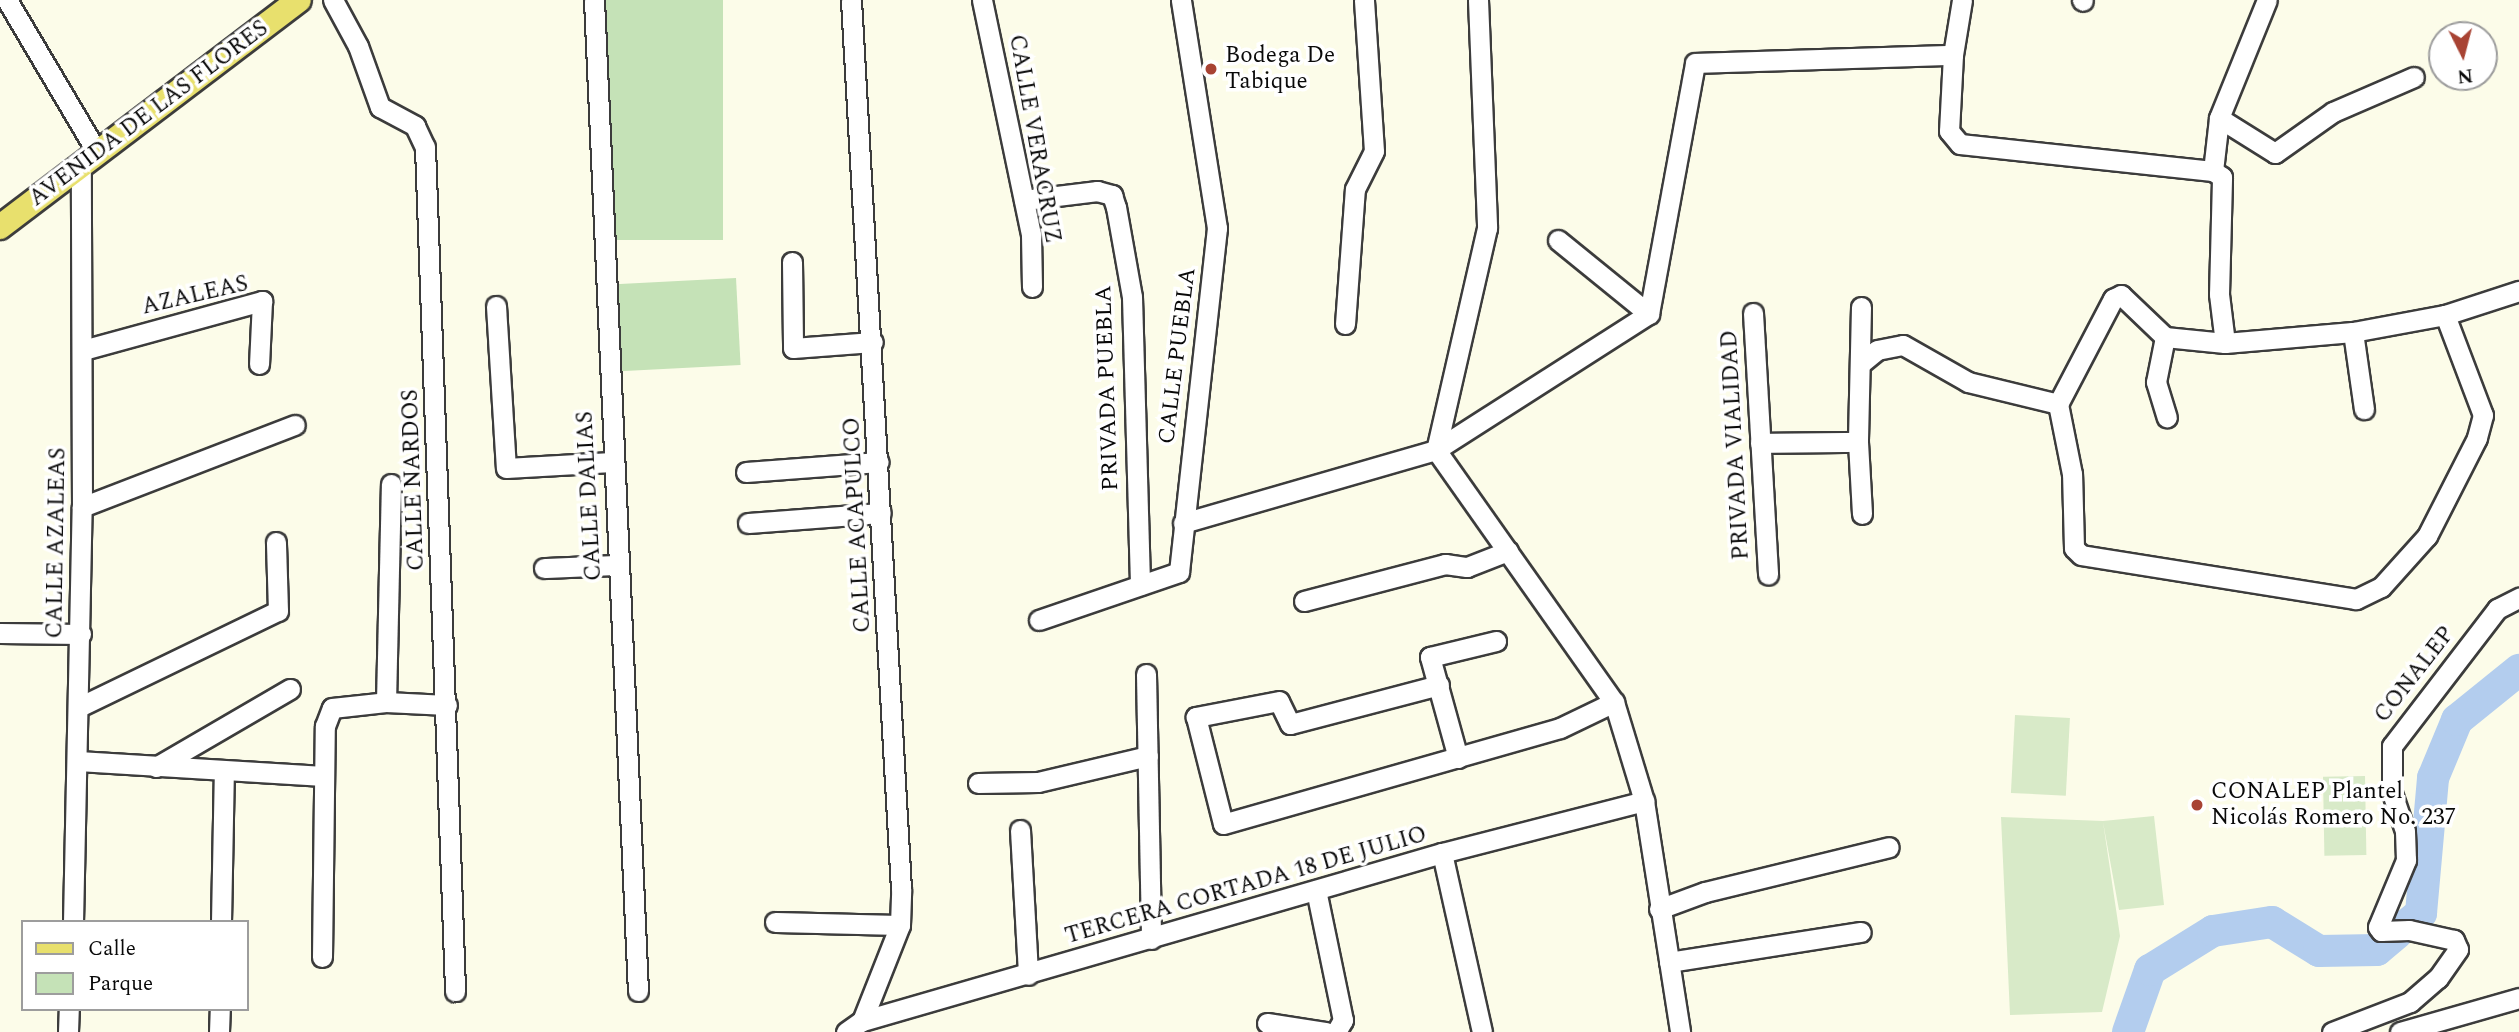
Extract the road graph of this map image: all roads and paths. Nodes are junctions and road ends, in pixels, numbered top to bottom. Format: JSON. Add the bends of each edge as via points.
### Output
{"nodes":[{"id":1,"x":6,"y":0,"type":"edge"},
{"id":2,"x":299,"y":0,"type":"edge"},
{"id":3,"x":333,"y":0,"type":"edge"},
{"id":4,"x":594,"y":0,"type":"edge"},
{"id":5,"x":851,"y":0,"type":"edge"},
{"id":6,"x":982,"y":0,"type":"edge"},
{"id":7,"x":1181,"y":0,"type":"edge"},
{"id":8,"x":1364,"y":0,"type":"edge"},
{"id":9,"x":1478,"y":0,"type":"edge"},
{"id":10,"x":1962,"y":0,"type":"edge"},
{"id":11,"x":2267,"y":0,"type":"edge"},
{"id":12,"x":1953,"y":55,"type":"junction"},
{"id":13,"x":2414,"y":77,"type":"dead end"},
{"id":14,"x":2219,"y":118,"type":"junction"},
{"id":15,"x":89,"y":159,"type":"junction"},
{"id":16,"x":2213,"y":171,"type":"junction"},
{"id":17,"x":1024,"y":200,"type":"junction"},
{"id":18,"x":0,"y":227,"type":"edge"},
{"id":19,"x":1558,"y":240,"type":"dead end"},
{"id":20,"x":792,"y":262,"type":"dead end"},
{"id":21,"x":1031,"y":287,"type":"dead end"},
{"id":22,"x":2519,"y":291,"type":"edge"},
{"id":23,"x":496,"y":306,"type":"dead end"},
{"id":24,"x":1861,"y":307,"type":"dead end"},
{"id":25,"x":1753,"y":313,"type":"dead end"},
{"id":26,"x":1649,"y":314,"type":"junction"},
{"id":27,"x":2445,"y":315,"type":"junction"},
{"id":28,"x":1345,"y":324,"type":"dead end"},
{"id":29,"x":2353,"y":332,"type":"junction"},
{"id":30,"x":2165,"y":337,"type":"junction"},
{"id":31,"x":873,"y":342,"type":"junction"},
{"id":32,"x":2225,"y":344,"type":"junction"},
{"id":33,"x":83,"y":350,"type":"junction"},
{"id":34,"x":259,"y":364,"type":"dead end"},
{"id":35,"x":1860,"y":364,"type":"junction"},
{"id":36,"x":2058,"y":404,"type":"junction"},
{"id":37,"x":2364,"y":409,"type":"dead end"},
{"id":38,"x":2166,"y":417,"type":"dead end"},
{"id":39,"x":295,"y":425,"type":"dead end"},
{"id":40,"x":1857,"y":442,"type":"junction"},
{"id":41,"x":1760,"y":443,"type":"junction"},
{"id":42,"x":1436,"y":450,"type":"junction"},
{"id":43,"x":612,"y":461,"type":"junction"},
{"id":44,"x":879,"y":462,"type":"junction"},
{"id":45,"x":746,"y":472,"type":"dead end"},
{"id":46,"x":391,"y":484,"type":"dead end"},
{"id":47,"x":82,"y":507,"type":"junction"},
{"id":48,"x":881,"y":513,"type":"junction"},
{"id":49,"x":1861,"y":514,"type":"dead end"},
{"id":50,"x":748,"y":523,"type":"dead end"},
{"id":51,"x":1183,"y":523,"type":"junction"},
{"id":52,"x":276,"y":542,"type":"dead end"},
{"id":53,"x":1508,"y":551,"type":"junction"},
{"id":54,"x":617,"y":565,"type":"junction"},
{"id":55,"x":544,"y":568,"type":"dead end"},
{"id":56,"x":1768,"y":575,"type":"dead end"},
{"id":57,"x":1140,"y":585,"type":"junction"},
{"id":58,"x":2519,"y":598,"type":"edge"},
{"id":59,"x":1304,"y":601,"type":"dead end"},
{"id":60,"x":1039,"y":620,"type":"dead end"},
{"id":61,"x":0,"y":632,"type":"edge"},
{"id":62,"x":81,"y":634,"type":"junction"},
{"id":63,"x":1496,"y":641,"type":"dead end"},
{"id":64,"x":1146,"y":674,"type":"dead end"},
{"id":65,"x":1439,"y":685,"type":"junction"},
{"id":66,"x":290,"y":690,"type":"dead end"},
{"id":67,"x":386,"y":702,"type":"junction"},
{"id":68,"x":1614,"y":702,"type":"junction"},
{"id":69,"x":447,"y":705,"type":"junction"},
{"id":70,"x":79,"y":707,"type":"junction"},
{"id":71,"x":1148,"y":757,"type":"junction"},
{"id":72,"x":1458,"y":758,"type":"junction"},
{"id":73,"x":78,"y":761,"type":"junction"},
{"id":74,"x":156,"y":767,"type":"junction"},
{"id":75,"x":224,"y":771,"type":"junction"},
{"id":76,"x":324,"y":776,"type":"junction"},
{"id":77,"x":978,"y":783,"type":"dead end"},
{"id":78,"x":1644,"y":801,"type":"junction"},
{"id":79,"x":1020,"y":830,"type":"dead end"},
{"id":80,"x":1889,"y":847,"type":"dead end"},
{"id":81,"x":1442,"y":853,"type":"junction"},
{"id":82,"x":1316,"y":890,"type":"junction"},
{"id":83,"x":1659,"y":909,"type":"junction"},
{"id":84,"x":73,"y":920,"type":"edge"},
{"id":85,"x":221,"y":920,"type":"edge"},
{"id":86,"x":775,"y":922,"type":"dead end"},
{"id":87,"x":900,"y":925,"type":"junction"},
{"id":88,"x":1860,"y":932,"type":"dead end"},
{"id":89,"x":1151,"y":939,"type":"junction"},
{"id":90,"x":322,"y":957,"type":"dead end"},
{"id":91,"x":1669,"y":961,"type":"junction"},
{"id":92,"x":1027,"y":975,"type":"junction"},
{"id":93,"x":638,"y":990,"type":"dead end"},
{"id":94,"x":455,"y":991,"type":"dead end"},
{"id":95,"x":2519,"y":998,"type":"edge"},
{"id":96,"x":69,"y":1011,"type":"edge"},
{"id":97,"x":220,"y":1011,"type":"edge"},
{"id":98,"x":1267,"y":1023,"type":"dead end"},
{"id":99,"x":854,"y":1026,"type":"edge"},
{"id":100,"x":2360,"y":1029,"type":"edge"},
{"id":101,"x":68,"y":1032,"type":"edge"},
{"id":102,"x":219,"y":1032,"type":"edge"},
{"id":103,"x":1326,"y":1032,"type":"edge"},
{"id":104,"x":1336,"y":1032,"type":"edge"},
{"id":105,"x":1482,"y":1032,"type":"edge"},
{"id":106,"x":1680,"y":1032,"type":"edge"},
{"id":107,"x":2332,"y":1032,"type":"edge"},
{"id":108,"x":2400,"y":1032,"type":"edge"}],
"edges":[{"from":1,"to":15,"type":"street"},
{"from":2,"to":15,"type":"main road","name":"AVENIDA DE LAS FLORES"},
{"from":3,"to":69,"type":"street","name":"CALLE NARDOS","via":[[358,46],[380,107],[415,126],[425,147]]},
{"from":4,"to":43,"type":"street","name":"CALLE DALIAS"},
{"from":5,"to":31,"type":"street","name":"CALLE ACAPULCO"},
{"from":6,"to":17,"type":"street","name":"CALLE VERACRUZ"},
{"from":7,"to":51,"type":"street","name":"CALLE PUEBLA","via":[[1217,228]]},
{"from":8,"to":28,"type":"street","via":[[1374,151],[1355,189]]},
{"from":9,"to":42,"type":"street","via":[[1487,228]]},
{"from":10,"to":12,"type":"street"},
{"from":11,"to":14,"type":"street"},
{"from":12,"to":16,"type":"street","via":[[1949,131],[1960,144]]},
{"from":12,"to":26,"type":"street","via":[[1695,63]]},
{"from":13,"to":14,"type":"street","via":[[2333,112],[2275,153]]},
{"from":14,"to":16,"type":"street"},
{"from":15,"to":18,"type":"main road","name":"AVENIDA DE LAS FLORES"},
{"from":15,"to":33,"type":"street","name":"CALLE AZALEAS"},
{"from":16,"to":32,"type":"street","via":[[2222,177],[2220,294]]},
{"from":17,"to":21,"type":"street","name":"CALLE VERACRUZ","via":[[1031,235]]},
{"from":17,"to":57,"type":"street","name":"PRIVADA PUEBLA","via":[[1097,191],[1112,195],[1116,207],[1132,297]]},
{"from":19,"to":26,"type":"street"},
{"from":20,"to":31,"type":"street","via":[[793,348]]},
{"from":22,"to":27,"type":"street"},
{"from":23,"to":43,"type":"street","via":[[506,468]]},
{"from":24,"to":35,"type":"street"},
{"from":25,"to":41,"type":"street","name":"PRIVADA VIALIDAD"},
{"from":26,"to":42,"type":"street"},
{"from":27,"to":29,"type":"street"},
{"from":27,"to":36,"type":"street","via":[[2483,415],[2477,438],[2427,536],[2381,587],[2356,599],[2081,555],[2074,548],[2072,474]]},
{"from":29,"to":32,"type":"street"},
{"from":29,"to":37,"type":"street"},
{"from":30,"to":32,"type":"street"},
{"from":30,"to":36,"type":"street","via":[[2121,295],[2113,299]]},
{"from":30,"to":38,"type":"street","via":[[2156,382]]},
{"from":31,"to":44,"type":"street","name":"CALLE ACAPULCO"},
{"from":33,"to":34,"type":"street","name":"AZALEAS","via":[[262,301]]},
{"from":33,"to":47,"type":"street","name":"CALLE AZALEAS"},
{"from":35,"to":36,"type":"street","via":[[1877,350],[1903,345],[1968,382]]},
{"from":35,"to":40,"type":"street"},
{"from":39,"to":47,"type":"street"},
{"from":40,"to":41,"type":"street"},
{"from":40,"to":49,"type":"street"},
{"from":41,"to":56,"type":"street","name":"PRIVADA VIALIDAD"},
{"from":42,"to":51,"type":"street"},
{"from":42,"to":53,"type":"street"},
{"from":43,"to":54,"type":"street","name":"CALLE DALIAS"},
{"from":44,"to":45,"type":"street"},
{"from":44,"to":48,"type":"street","name":"CALLE ACAPULCO"},
{"from":46,"to":67,"type":"street"},
{"from":47,"to":62,"type":"street","name":"CALLE AZALEAS"},
{"from":48,"to":50,"type":"street"},
{"from":48,"to":87,"type":"street","name":"CALLE ACAPULCO"},
{"from":51,"to":57,"type":"street","name":"CALLE PUEBLA","via":[[1179,572]]},
{"from":52,"to":70,"type":"street","via":[[278,611]]},
{"from":53,"to":59,"type":"street","via":[[1466,568],[1445,564]]},
{"from":53,"to":68,"type":"street"},
{"from":54,"to":55,"type":"street"},
{"from":54,"to":93,"type":"street","name":"CALLE DALIAS"},
{"from":57,"to":60,"type":"street","name":"CALLE PUEBLA"},
{"from":58,"to":100,"type":"street","name":"CONALEP","via":[[2497,609],[2392,746],[2392,793],[2405,831],[2406,860],[2378,927],[2454,940],[2458,949],[2438,978],[2410,1002]]},
{"from":61,"to":62,"type":"street"},
{"from":62,"to":70,"type":"street","name":"CALLE AZALEAS"},
{"from":63,"to":65,"type":"street","via":[[1430,657]]},
{"from":64,"to":71,"type":"street"},
{"from":65,"to":72,"type":"street"},
{"from":65,"to":72,"type":"street","via":[[1290,724],[1279,701],[1196,717],[1223,824]]},
{"from":66,"to":74,"type":"street"},
{"from":67,"to":69,"type":"street"},
{"from":67,"to":76,"type":"street","via":[[332,708],[325,726]]},
{"from":68,"to":72,"type":"street","via":[[1560,728]]},
{"from":68,"to":78,"type":"street"},
{"from":69,"to":94,"type":"street","name":"CALLE NARDOS"},
{"from":70,"to":73,"type":"street","name":"CALLE AZALEAS"},
{"from":71,"to":77,"type":"street","via":[[1038,782]]},
{"from":71,"to":89,"type":"street"},
{"from":73,"to":74,"type":"street"},
{"from":73,"to":84,"type":"street","name":"CALLE AZALEAS"},
{"from":74,"to":75,"type":"street"},
{"from":75,"to":76,"type":"street"},
{"from":75,"to":85,"type":"street"},
{"from":76,"to":90,"type":"street"},
{"from":78,"to":81,"type":"street","name":"TERCERA CORTADA 18 DE JULIO"},
{"from":78,"to":83,"type":"street"},
{"from":79,"to":92,"type":"street"},
{"from":80,"to":83,"type":"street","via":[[1705,892]]},
{"from":81,"to":82,"type":"street","name":"TERCERA CORTADA 18 DE JULIO"},
{"from":81,"to":105,"type":"street"},
{"from":82,"to":89,"type":"street","name":"TERCERA CORTADA 18 DE JULIO"},
{"from":82,"to":104,"type":"street","via":[[1343,1020]]},
{"from":83,"to":91,"type":"street"},
{"from":86,"to":87,"type":"street"},
{"from":87,"to":99,"type":"street","name":"CALLE ACAPULCO"},
{"from":88,"to":91,"type":"street"},
{"from":89,"to":92,"type":"street","name":"TERCERA CORTADA 18 DE JULIO"},
{"from":91,"to":106,"type":"street"},
{"from":92,"to":99,"type":"street","name":"TERCERA CORTADA 18 DE JULIO"},
{"from":95,"to":108,"type":"street"},
{"from":96,"to":101,"type":"street"},
{"from":97,"to":102,"type":"street"},
{"from":98,"to":103,"type":"street"},
{"from":100,"to":107,"type":"street","name":"CONALEP"}]}
